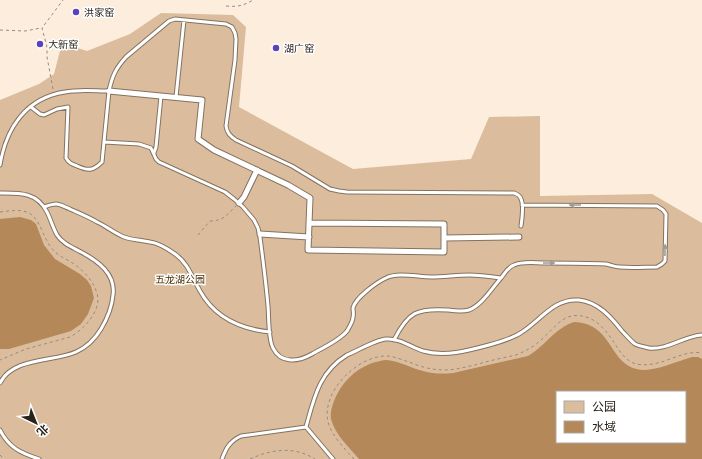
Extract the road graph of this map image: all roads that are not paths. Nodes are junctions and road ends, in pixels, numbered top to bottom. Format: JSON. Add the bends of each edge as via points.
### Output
{"nodes":[{"id":1,"x":184,"y":20,"type":"junction"},
{"id":2,"x":109,"y":90,"type":"junction"},
{"id":3,"x":161,"y":96,"type":"junction"},
{"id":4,"x":176,"y":97,"type":"junction"},
{"id":5,"x":31,"y":107,"type":"junction"},
{"id":6,"x":104,"y":142,"type":"junction"},
{"id":7,"x":154,"y":152,"type":"junction"},
{"id":8,"x":0,"y":165,"type":"edge"},
{"id":9,"x":257,"y":170,"type":"junction"},
{"id":10,"x":0,"y":193,"type":"edge"},
{"id":11,"x":239,"y":203,"type":"junction"},
{"id":12,"x":522,"y":205,"type":"junction"},
{"id":13,"x":44,"y":207,"type":"junction"},
{"id":14,"x":309,"y":223,"type":"junction"},
{"id":15,"x":521,"y":226,"type":"dead end"},
{"id":16,"x":260,"y":234,"type":"junction"},
{"id":17,"x":309,"y":237,"type":"junction"},
{"id":18,"x":519,"y":237,"type":"dead end"},
{"id":19,"x":444,"y":238,"type":"junction"},
{"id":20,"x":501,"y":278,"type":"junction"},
{"id":21,"x":270,"y":332,"type":"junction"},
{"id":22,"x":702,"y":335,"type":"edge"},
{"id":23,"x":394,"y":340,"type":"junction"},
{"id":24,"x":0,"y":383,"type":"edge"},
{"id":25,"x":306,"y":427,"type":"junction"},
{"id":26,"x":0,"y":430,"type":"edge"},
{"id":27,"x":39,"y":459,"type":"edge"},
{"id":28,"x":222,"y":459,"type":"edge"},
{"id":29,"x":333,"y":459,"type":"edge"}],
"edges":[{"from":1,"to":2,"type":"lane","via":[[169,21],[126,57],[115,71]]},
{"from":1,"to":4,"type":"lane"},
{"from":1,"to":12,"type":"lane","via":[[226,24],[232,27],[235,33],[235,60],[226,126],[227,132],[236,140],[292,166],[330,189],[355,192],[514,193],[522,198]]},
{"from":2,"to":3,"type":"street"},
{"from":2,"to":5,"type":"lane","via":[[54,94]]},
{"from":2,"to":6,"type":"lane"},
{"from":3,"to":4,"type":"street"},
{"from":3,"to":7,"type":"lane"},
{"from":4,"to":9,"type":"street","via":[[202,100],[198,139],[214,150]]},
{"from":5,"to":6,"type":"lane","via":[[44,115],[68,107],[66,156],[70,163],[85,170],[97,167],[102,162]]},
{"from":5,"to":8,"type":"lane","via":[[9,133]]},
{"from":6,"to":7,"type":"lane","via":[[139,144],[151,148]]},
{"from":7,"to":11,"type":"lane","via":[[159,162],[225,192]]},
{"from":9,"to":11,"type":"street"},
{"from":9,"to":14,"type":"street","via":[[310,198]]},
{"from":10,"to":13,"type":"lane","via":[[28,195]]},
{"from":11,"to":16,"type":"lane","via":[[254,220]]},
{"from":12,"to":15,"type":"lane"},
{"from":20,"to":12,"type":"lane","one_way":true,"via":[[511,267],[523,263],[657,267],[665,261],[666,214],[657,206]]},
{"from":13,"to":21,"type":"lane","via":[[55,204],[63,206],[123,236],[164,247],[185,263],[207,302],[218,313],[240,326]]},
{"from":13,"to":24,"type":"lane","via":[[56,234],[62,241],[94,260],[107,272],[113,287],[110,309],[98,333],[84,347],[71,354],[18,366],[7,373]]},
{"from":14,"to":17,"type":"street"},
{"from":14,"to":19,"type":"street","via":[[444,224]]},
{"from":16,"to":17,"type":"street"},
{"from":16,"to":21,"type":"lane"},
{"from":17,"to":19,"type":"street","via":[[308,250],[444,252]]},
{"from":18,"to":19,"type":"street"},
{"from":20,"to":21,"type":"lane","via":[[471,275],[387,277],[355,303],[353,318],[346,332],[300,360],[293,361],[278,355],[271,344]]},
{"from":20,"to":23,"type":"lane","via":[[480,303],[472,308],[461,311],[431,309],[417,312],[407,319]]},
{"from":22,"to":23,"type":"lane","via":[[660,347],[640,346],[632,342],[604,311],[589,302],[575,300],[554,306],[530,327],[512,337],[465,351],[430,352]]},
{"from":23,"to":25,"type":"lane","via":[[380,340],[347,355],[331,367],[314,398]]},
{"from":25,"to":28,"type":"lane","via":[[245,434],[230,444]]},
{"from":25,"to":29,"type":"lane"},
{"from":26,"to":27,"type":"lane","via":[[17,450]]}]}
